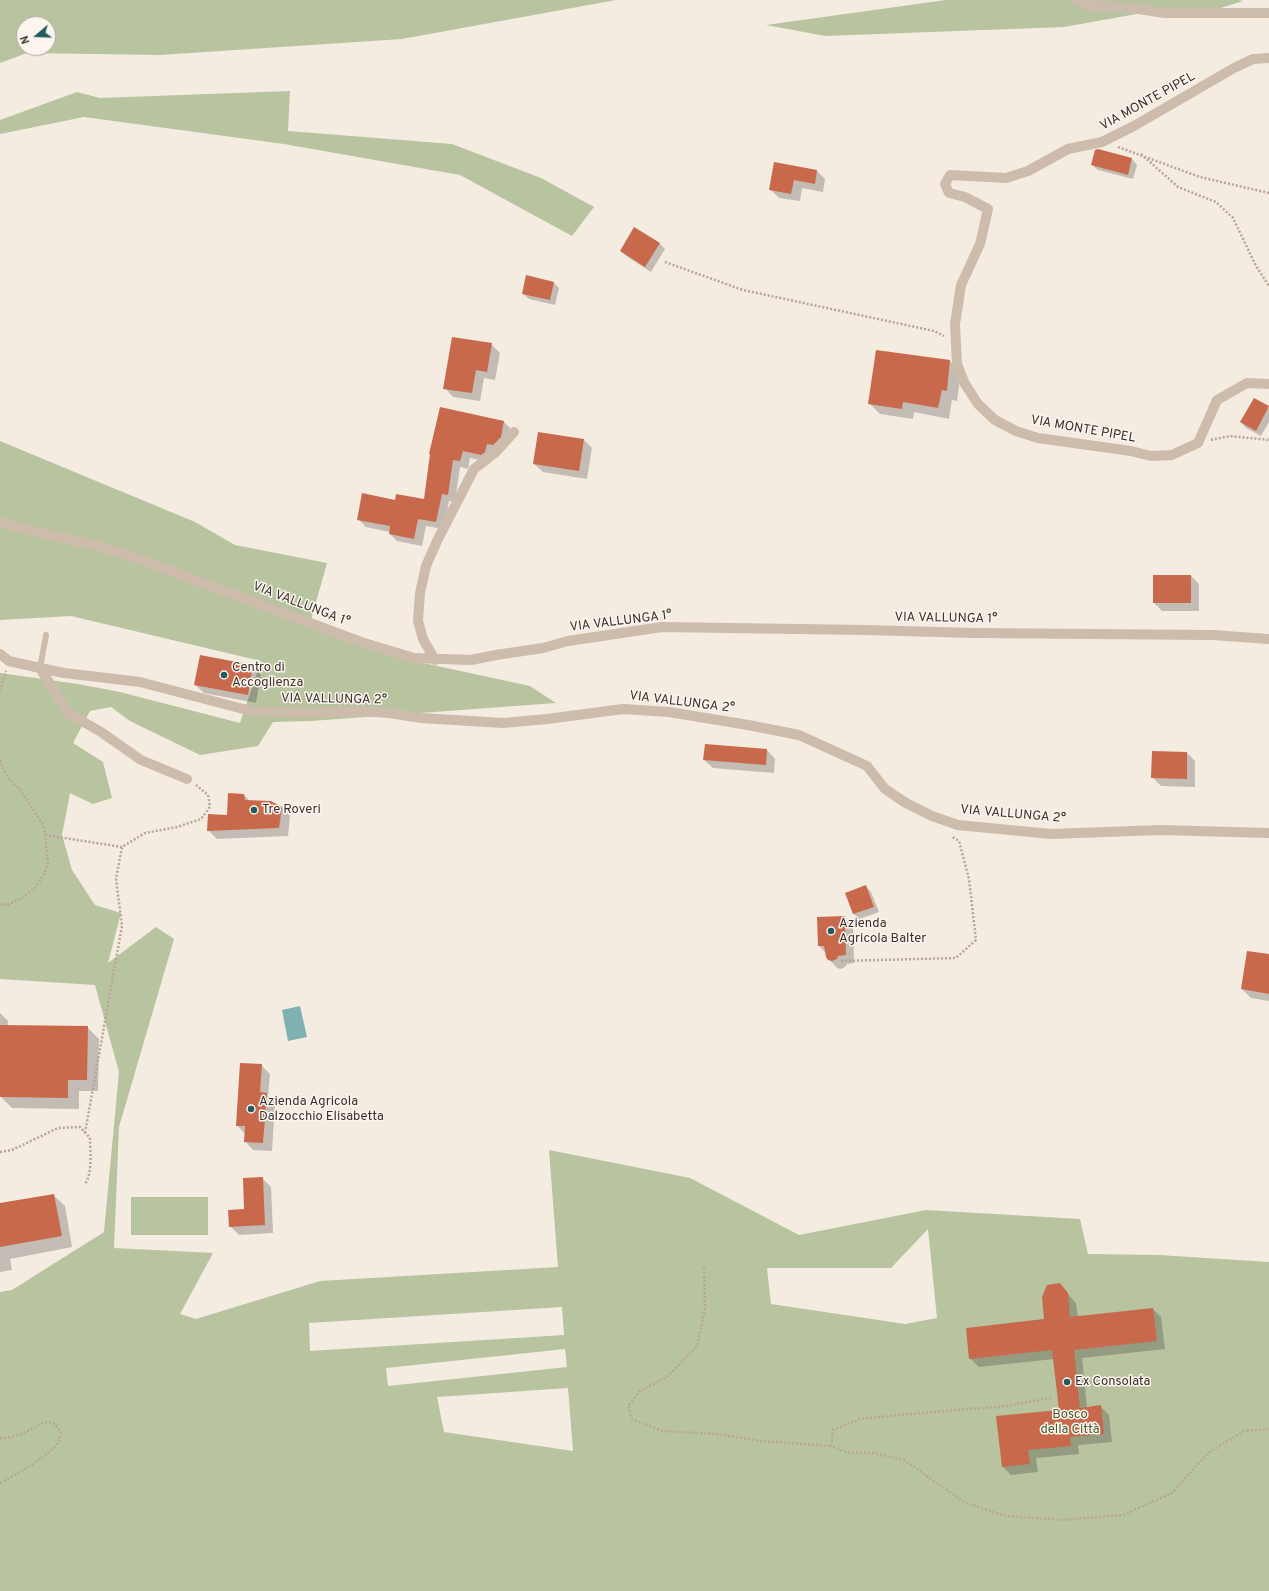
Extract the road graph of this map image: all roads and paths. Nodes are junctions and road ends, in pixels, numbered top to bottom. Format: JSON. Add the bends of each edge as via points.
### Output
{"nodes":[{"id":1,"x":1077,"y":0,"type":"edge"},
{"id":2,"x":1269,"y":13,"type":"edge"},
{"id":3,"x":1269,"y":58,"type":"edge"},
{"id":4,"x":1102,"y":142,"type":"junction"},
{"id":5,"x":1141,"y":154,"type":"junction"},
{"id":6,"x":1269,"y":193,"type":"edge"},
{"id":7,"x":665,"y":262,"type":"dead end"},
{"id":8,"x":1269,"y":286,"type":"edge"},
{"id":9,"x":956,"y":341,"type":"junction"},
{"id":10,"x":1269,"y":384,"type":"edge"},
{"id":11,"x":514,"y":432,"type":"dead end"},
{"id":12,"x":1269,"y":440,"type":"edge"},
{"id":13,"x":1198,"y":443,"type":"junction"},
{"id":14,"x":0,"y":522,"type":"edge"},
{"id":15,"x":46,"y":635,"type":"dead end"},
{"id":16,"x":1269,"y":640,"type":"edge"},
{"id":17,"x":0,"y":654,"type":"edge"},
{"id":18,"x":10,"y":660,"type":"junction"},
{"id":19,"x":435,"y":660,"type":"junction"},
{"id":20,"x":40,"y":668,"type":"junction"},
{"id":21,"x":0,"y":691,"type":"edge"},
{"id":22,"x":0,"y":760,"type":"edge"},
{"id":23,"x":187,"y":779,"type":"joint"},
{"id":24,"x":1269,"y":834,"type":"edge"},
{"id":25,"x":46,"y":835,"type":"junction"},
{"id":26,"x":948,"y":835,"type":"dead end"},
{"id":27,"x":122,"y":847,"type":"junction"},
{"id":28,"x":0,"y":904,"type":"edge"},
{"id":29,"x":841,"y":961,"type":"dead end"},
{"id":30,"x":85,"y":1132,"type":"junction"},
{"id":31,"x":0,"y":1152,"type":"edge"},
{"id":32,"x":85,"y":1184,"type":"dead end"},
{"id":33,"x":704,"y":1268,"type":"dead end"},
{"id":34,"x":1051,"y":1398,"type":"dead end"},
{"id":35,"x":1269,"y":1429,"type":"edge"},
{"id":36,"x":0,"y":1438,"type":"edge"},
{"id":37,"x":832,"y":1446,"type":"junction"},
{"id":38,"x":0,"y":1482,"type":"edge"}],
"edges":[{"from":1,"to":2,"type":"street","via":[[1086,5],[1165,13]]},
{"from":3,"to":4,"type":"street","name":"VIA MONTE PIPEL","via":[[1253,59],[1234,68]]},
{"from":4,"to":5,"type":"path"},
{"from":4,"to":9,"type":"street","name":"VIA MONTE PIPEL","via":[[1068,149],[1028,171],[1006,178],[950,175],[945,184],[950,193],[965,197],[988,209],[980,244],[961,285],[955,324]]},
{"from":5,"to":6,"type":"path","via":[[1200,177]]},
{"from":5,"to":8,"type":"path","via":[[1178,187],[1216,202],[1233,218],[1256,266]]},
{"from":7,"to":9,"type":"path","via":[[743,290],[934,331]]},
{"from":9,"to":13,"type":"street","name":"VIA MONTE PIPEL","via":[[957,364],[964,384],[978,404],[995,420],[1016,431],[1038,438],[1151,456],[1172,455]]},
{"from":10,"to":13,"type":"street","via":[[1247,383],[1217,400]]},
{"from":11,"to":19,"type":"street","via":[[496,452],[474,469],[426,566],[420,593],[418,621],[423,639]]},
{"from":12,"to":13,"type":"path","via":[[1230,436]]},
{"from":14,"to":19,"type":"street","name":"VIA VALLUNGA 1°","via":[[128,555],[361,642],[414,658]]},
{"from":15,"to":20,"type":"lane"},
{"from":16,"to":19,"type":"street","name":"VIA VALLUNGA 1°","via":[[1212,634],[974,633],[662,627],[568,641],[543,648],[471,660]]},
{"from":17,"to":18,"type":"street","name":"VIA VALLUNGA 2°"},
{"from":18,"to":20,"type":"street","name":"VIA VALLUNGA 2°"},
{"from":18,"to":21,"type":"path"},
{"from":20,"to":23,"type":"street","via":[[68,713],[101,732],[140,760]]},
{"from":20,"to":24,"type":"street","name":"VIA VALLUNGA 2°","via":[[140,682],[251,711],[359,711],[503,723],[623,709],[669,712],[799,735],[867,766],[885,788],[906,803],[958,825],[1051,834],[1160,830]]},
{"from":22,"to":25,"type":"path","via":[[6,774],[22,791],[42,823]]},
{"from":23,"to":27,"type":"path","via":[[208,795],[210,806],[201,819],[177,827],[144,833]]},
{"from":25,"to":27,"type":"path"},
{"from":25,"to":28,"type":"path","via":[[48,863],[44,875],[35,888],[22,898],[8,905]]},
{"from":26,"to":29,"type":"path","via":[[959,841],[969,879],[976,940],[956,958]]},
{"from":27,"to":30,"type":"path","via":[[116,879],[122,926]]},
{"from":30,"to":31,"type":"path","via":[[80,1127],[58,1128],[12,1150]]},
{"from":30,"to":32,"type":"path","via":[[90,1138],[90,1162]]},
{"from":33,"to":37,"type":"path","via":[[705,1309],[697,1346],[668,1376],[639,1392],[628,1406],[632,1419],[662,1431]]},
{"from":34,"to":37,"type":"path","via":[[1000,1407],[860,1419],[833,1430]]},
{"from":35,"to":37,"type":"path","via":[[1244,1431],[1208,1453],[1172,1493],[1123,1516],[1064,1520],[1005,1516],[964,1502],[904,1460],[873,1453],[848,1453]]},
{"from":36,"to":38,"type":"path","via":[[17,1435],[42,1423],[50,1422],[57,1425],[61,1433],[58,1443],[51,1450],[31,1466]]}]}
